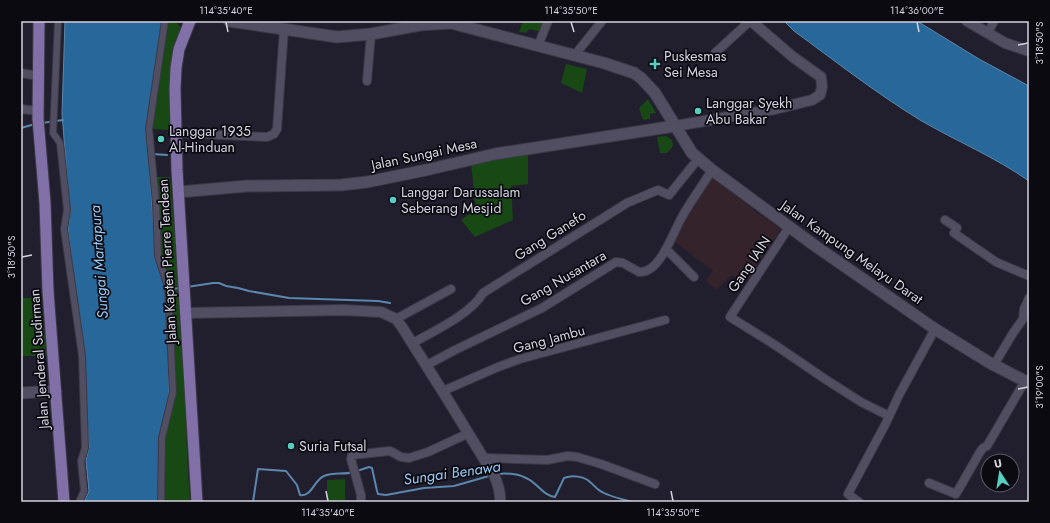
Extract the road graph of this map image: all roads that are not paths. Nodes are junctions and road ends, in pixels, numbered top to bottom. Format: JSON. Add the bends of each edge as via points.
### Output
{"nodes":[{"id":1,"x":39,"y":21,"type":"edge"},
{"id":2,"x":58,"y":21,"type":"edge"},
{"id":3,"x":165,"y":21,"type":"edge"},
{"id":4,"x":190,"y":21,"type":"edge"},
{"id":5,"x":229,"y":21,"type":"edge"},
{"id":6,"x":548,"y":21,"type":"edge"},
{"id":7,"x":602,"y":21,"type":"edge"},
{"id":8,"x":750,"y":21,"type":"edge"},
{"id":9,"x":967,"y":21,"type":"edge"},
{"id":10,"x":994,"y":21,"type":"edge"},
{"id":11,"x":420,"y":23,"type":"edge"},
{"id":12,"x":284,"y":29,"type":"junction"},
{"id":13,"x":988,"y":33,"type":"junction"},
{"id":14,"x":371,"y":34,"type":"junction"},
{"id":15,"x":538,"y":46,"type":"junction"},
{"id":16,"x":1029,"y":51,"type":"edge"},
{"id":17,"x":715,"y":53,"type":"dead end"},
{"id":18,"x":574,"y":56,"type":"junction"},
{"id":19,"x":21,"y":73,"type":"edge"},
{"id":20,"x":38,"y":76,"type":"junction"},
{"id":21,"x":367,"y":81,"type":"dead end"},
{"id":22,"x":21,"y":109,"type":"edge"},
{"id":23,"x":38,"y":115,"type":"junction"},
{"id":24,"x":675,"y":126,"type":"junction"},
{"id":25,"x":176,"y":133,"type":"junction"},
{"id":26,"x":698,"y":159,"type":"junction"},
{"id":27,"x":712,"y":170,"type":"junction"},
{"id":28,"x":179,"y":192,"type":"junction"},
{"id":29,"x":945,"y":220,"type":"dead end"},
{"id":30,"x":789,"y":227,"type":"junction"},
{"id":31,"x":666,"y":249,"type":"junction"},
{"id":32,"x":1029,"y":276,"type":"edge"},
{"id":33,"x":694,"y":277,"type":"dead end"},
{"id":34,"x":451,"y":289,"type":"dead end"},
{"id":35,"x":1029,"y":298,"type":"edge"},
{"id":36,"x":186,"y":313,"type":"junction"},
{"id":37,"x":396,"y":319,"type":"junction"},
{"id":38,"x":665,"y":320,"type":"dead end"},
{"id":39,"x":935,"y":329,"type":"junction"},
{"id":40,"x":413,"y":343,"type":"junction"},
{"id":41,"x":427,"y":365,"type":"junction"},
{"id":42,"x":994,"y":365,"type":"junction"},
{"id":43,"x":1027,"y":382,"type":"edge"},
{"id":44,"x":56,"y":391,"type":"junction"},
{"id":45,"x":443,"y":391,"type":"junction"},
{"id":46,"x":21,"y":393,"type":"edge"},
{"id":47,"x":889,"y":416,"type":"junction"},
{"id":48,"x":469,"y":433,"type":"junction"},
{"id":49,"x":482,"y":458,"type":"junction"},
{"id":50,"x":929,"y":483,"type":"dead end"},
{"id":51,"x":655,"y":484,"type":"dead end"},
{"id":52,"x":64,"y":502,"type":"edge"},
{"id":53,"x":79,"y":502,"type":"edge"},
{"id":54,"x":161,"y":502,"type":"edge"},
{"id":55,"x":197,"y":502,"type":"edge"},
{"id":56,"x":361,"y":502,"type":"edge"},
{"id":57,"x":500,"y":502,"type":"edge"},
{"id":58,"x":859,"y":502,"type":"edge"}],
"edges":[{"from":1,"to":20,"type":"main road","name":"Jalan Jenderal Sudirman"},
{"from":2,"to":53,"type":"street","via":[[53,133],[60,143],[67,210],[64,229],[67,259],[82,356],[85,448],[81,461],[84,491]]},
{"from":3,"to":54,"type":"street","via":[[149,129],[158,256],[168,287],[173,392],[162,438]]},
{"from":4,"to":25,"type":"main road","name":"Jalan Kapten Pierre Tendean","via":[[179,49],[176,68]]},
{"from":5,"to":12,"type":"main road","name":"Jalan Kampung Melayu Darat"},
{"from":6,"to":15,"type":"street"},
{"from":7,"to":18,"type":"street"},
{"from":8,"to":17,"type":"street"},
{"from":8,"to":24,"type":"street","via":[[821,77],[820,95],[812,100],[775,109]]},
{"from":9,"to":13,"type":"street"},
{"from":10,"to":13,"type":"street"},
{"from":11,"to":14,"type":"main road","name":"Jalan Kampung Melayu Darat"},
{"from":11,"to":15,"type":"main road","name":"Jalan Kampung Melayu Darat","via":[[450,23]]},
{"from":12,"to":14,"type":"main road","name":"Jalan Kampung Melayu Darat","via":[[337,37]]},
{"from":12,"to":25,"type":"street","via":[[275,133],[267,137]]},
{"from":13,"to":16,"type":"street","via":[[1005,44]]},
{"from":14,"to":21,"type":"street"},
{"from":15,"to":18,"type":"main road","name":"Jalan Kampung Melayu Darat"},
{"from":18,"to":24,"type":"main road","name":"Jalan Kampung Melayu Darat","via":[[626,70],[641,78],[655,93]]},
{"from":19,"to":20,"type":"street"},
{"from":20,"to":23,"type":"main road","name":"Jalan Jenderal Sudirman"},
{"from":22,"to":23,"type":"street"},
{"from":23,"to":44,"type":"main road","name":"Jalan Jenderal Sudirman"},
{"from":24,"to":26,"type":"main road","name":"Jalan Kampung Melayu Darat"},
{"from":24,"to":28,"type":"main road","name":"Jalan Sungai Mesa","via":[[495,154],[367,182],[341,185],[247,186]]},
{"from":25,"to":28,"type":"main road","name":"Jalan Kapten Pierre Tendean"},
{"from":26,"to":27,"type":"main road","name":"Jalan Kampung Melayu Darat"},
{"from":26,"to":40,"type":"street","name":"Gang Ganefo","via":[[669,195],[658,190],[627,202],[483,293],[475,305]]},
{"from":27,"to":30,"type":"main road","name":"Jalan Kampung Melayu Darat"},
{"from":27,"to":31,"type":"street","name":"Gang Nusantara","via":[[681,219]]},
{"from":28,"to":36,"type":"main road","name":"Jalan Kapten Pierre Tendean"},
{"from":29,"to":32,"type":"street","via":[[957,228],[954,233],[990,258]]},
{"from":30,"to":39,"type":"main road","name":"Jalan Kampung Melayu Darat"},
{"from":30,"to":47,"type":"street","name":"Gang IAIN","via":[[730,317],[855,399]]},
{"from":31,"to":33,"type":"street"},
{"from":31,"to":41,"type":"street","name":"Gang Nusantara","via":[[646,272],[639,272],[616,262],[542,308]]},
{"from":34,"to":37,"type":"street"},
{"from":35,"to":42,"type":"street","via":[[1023,319]]},
{"from":36,"to":37,"type":"street","via":[[343,310],[381,312]]},
{"from":36,"to":55,"type":"main road","name":"Jalan Kapten Pierre Tendean"},
{"from":37,"to":40,"type":"street"},
{"from":38,"to":45,"type":"street","name":"Gang Jambu","via":[[520,359]]},
{"from":39,"to":42,"type":"main road","name":"Jalan Kampung Melayu Darat"},
{"from":39,"to":47,"type":"street"},
{"from":40,"to":41,"type":"street"},
{"from":41,"to":45,"type":"street"},
{"from":42,"to":43,"type":"main road","name":"Jalan Kampung Melayu Darat"},
{"from":43,"to":50,"type":"street","via":[[987,446],[980,452],[956,494]]},
{"from":44,"to":46,"type":"main road"},
{"from":44,"to":52,"type":"main road","name":"Jalan Jenderal Sudirman"},
{"from":45,"to":48,"type":"street"},
{"from":47,"to":58,"type":"street","via":[[848,494]]},
{"from":48,"to":49,"type":"street"},
{"from":48,"to":56,"type":"street","via":[[409,458],[390,451],[352,455]]},
{"from":49,"to":51,"type":"street","via":[[554,460],[568,456],[577,457]]},
{"from":49,"to":57,"type":"street","via":[[499,486]]}]}
